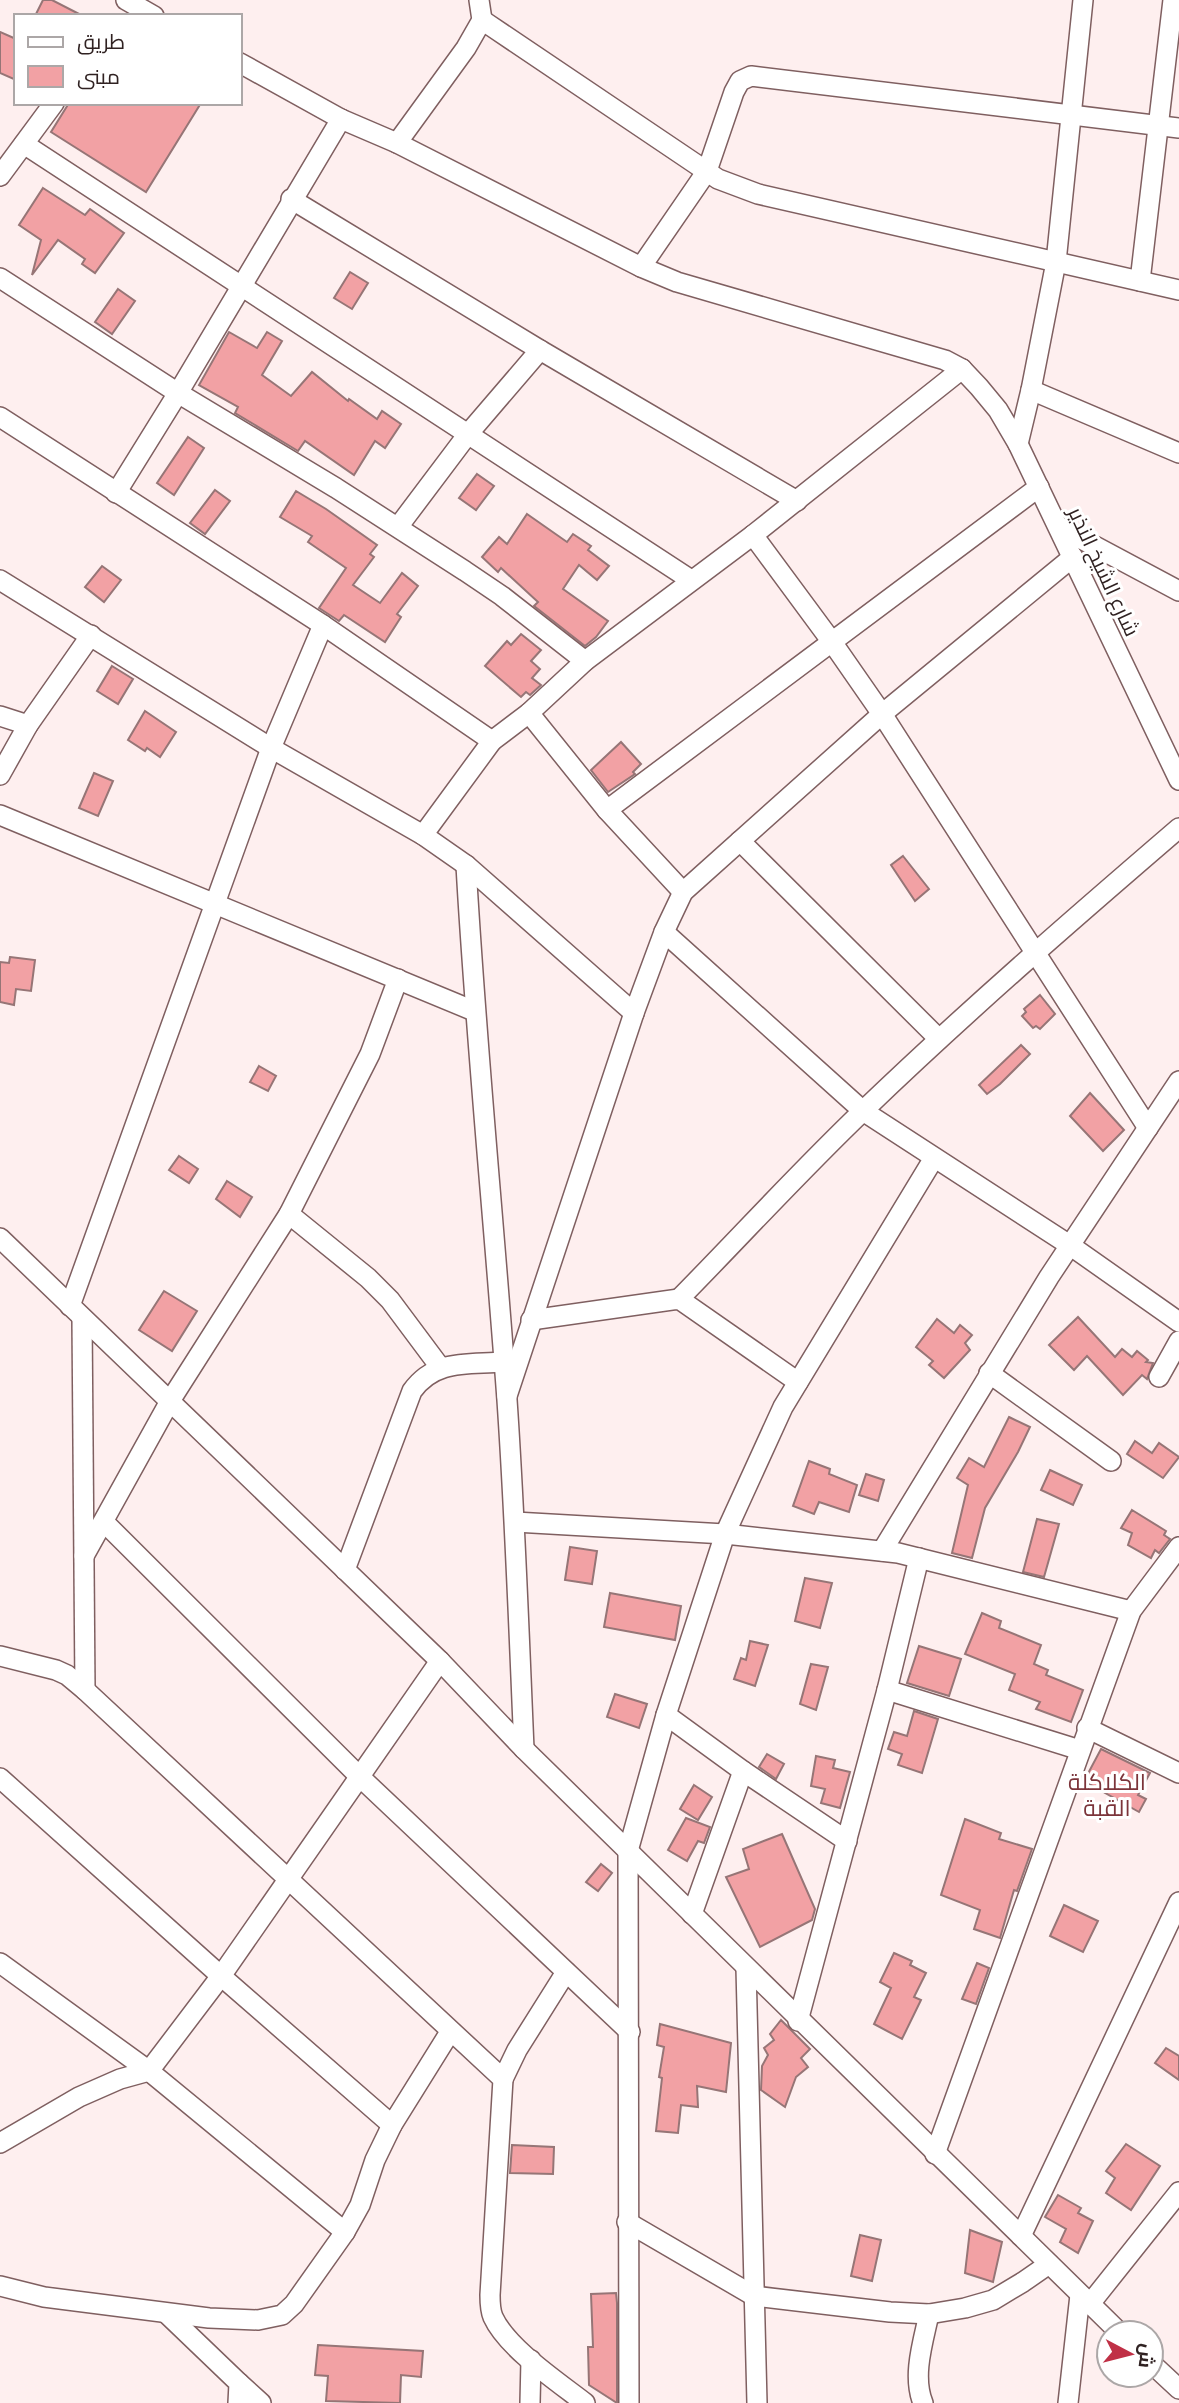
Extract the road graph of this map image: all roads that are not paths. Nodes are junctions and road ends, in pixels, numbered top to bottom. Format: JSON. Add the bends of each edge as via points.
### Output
{"nodes":[{"id":1,"x":479,"y":0,"type":"edge"},
{"id":2,"x":1083,"y":0,"type":"edge"},
{"id":3,"x":1173,"y":0,"type":"edge"},
{"id":4,"x":126,"y":5,"type":"edge"},
{"id":5,"x":149,"y":14,"type":"edge"},
{"id":6,"x":482,"y":20,"type":"junction"},
{"id":7,"x":242,"y":64,"type":"edge"},
{"id":8,"x":53,"y":105,"type":"edge"},
{"id":9,"x":1071,"y":115,"type":"junction"},
{"id":10,"x":341,"y":118,"type":"junction"},
{"id":11,"x":1157,"y":125,"type":"junction"},
{"id":12,"x":1179,"y":128,"type":"edge"},
{"id":13,"x":397,"y":143,"type":"junction"},
{"id":14,"x":24,"y":144,"type":"junction"},
{"id":15,"x":707,"y":171,"type":"junction"},
{"id":16,"x":0,"y":176,"type":"edge"},
{"id":17,"x":291,"y":199,"type":"junction"},
{"id":18,"x":1056,"y":262,"type":"junction"},
{"id":19,"x":641,"y":267,"type":"junction"},
{"id":20,"x":0,"y":278,"type":"edge"},
{"id":21,"x":1140,"y":281,"type":"junction"},
{"id":22,"x":239,"y":287,"type":"junction"},
{"id":23,"x":1179,"y":290,"type":"edge"},
{"id":24,"x":540,"y":350,"type":"junction"},
{"id":25,"x":962,"y":369,"type":"junction"},
{"id":26,"x":1031,"y":390,"type":"junction"},
{"id":27,"x":178,"y":393,"type":"junction"},
{"id":28,"x":0,"y":417,"type":"edge"},
{"id":29,"x":468,"y":434,"type":"junction"},
{"id":30,"x":1018,"y":444,"type":"junction"},
{"id":31,"x":1179,"y":453,"type":"edge"},
{"id":32,"x":1039,"y":487,"type":"junction"},
{"id":33,"x":116,"y":493,"type":"junction"},
{"id":34,"x":797,"y":500,"type":"junction"},
{"id":35,"x":398,"y":527,"type":"junction"},
{"id":36,"x":1059,"y":527,"type":"junction"},
{"id":37,"x":753,"y":535,"type":"junction"},
{"id":38,"x":1073,"y":557,"type":"junction"},
{"id":39,"x":0,"y":580,"type":"edge"},
{"id":40,"x":691,"y":580,"type":"junction"},
{"id":41,"x":1179,"y":591,"type":"edge"},
{"id":42,"x":323,"y":625,"type":"junction"},
{"id":43,"x":91,"y":635,"type":"junction"},
{"id":44,"x":832,"y":642,"type":"junction"},
{"id":45,"x":585,"y":661,"type":"junction"},
{"id":46,"x":529,"y":713,"type":"junction"},
{"id":47,"x":882,"y":714,"type":"junction"},
{"id":48,"x":0,"y":716,"type":"edge"},
{"id":49,"x":28,"y":725,"type":"junction"},
{"id":50,"x":492,"y":741,"type":"junction"},
{"id":51,"x":271,"y":748,"type":"junction"},
{"id":52,"x":0,"y":775,"type":"edge"},
{"id":53,"x":1179,"y":780,"type":"edge"},
{"id":54,"x":607,"y":810,"type":"junction"},
{"id":55,"x":0,"y":815,"type":"edge"},
{"id":56,"x":1179,"y":828,"type":"edge"},
{"id":57,"x":423,"y":835,"type":"junction"},
{"id":58,"x":740,"y":841,"type":"junction"},
{"id":59,"x":466,"y":865,"type":"junction"},
{"id":60,"x":683,"y":892,"type":"junction"},
{"id":61,"x":214,"y":905,"type":"junction"},
{"id":62,"x":664,"y":932,"type":"junction"},
{"id":63,"x":1034,"y":953,"type":"junction"},
{"id":64,"x":398,"y":979,"type":"junction"},
{"id":65,"x":474,"y":1011,"type":"junction"},
{"id":66,"x":634,"y":1013,"type":"junction"},
{"id":67,"x":939,"y":1039,"type":"junction"},
{"id":68,"x":1179,"y":1082,"type":"edge"},
{"id":69,"x":863,"y":1111,"type":"junction"},
{"id":70,"x":1148,"y":1128,"type":"junction"},
{"id":71,"x":934,"y":1158,"type":"junction"},
{"id":72,"x":289,"y":1214,"type":"junction"},
{"id":73,"x":0,"y":1238,"type":"edge"},
{"id":74,"x":1071,"y":1246,"type":"junction"},
{"id":75,"x":679,"y":1299,"type":"junction"},
{"id":76,"x":76,"y":1312,"type":"junction"},
{"id":77,"x":531,"y":1320,"type":"junction"},
{"id":78,"x":1179,"y":1322,"type":"edge"},
{"id":79,"x":1179,"y":1341,"type":"edge"},
{"id":80,"x":503,"y":1362,"type":"junction"},
{"id":81,"x":440,"y":1367,"type":"junction"},
{"id":82,"x":989,"y":1373,"type":"junction"},
{"id":83,"x":1159,"y":1377,"type":"dead end"},
{"id":84,"x":798,"y":1382,"type":"junction"},
{"id":85,"x":506,"y":1396,"type":"junction"},
{"id":86,"x":170,"y":1401,"type":"junction"},
{"id":87,"x":1111,"y":1461,"type":"dead end"},
{"id":88,"x":104,"y":1522,"type":"junction"},
{"id":89,"x":515,"y":1522,"type":"junction"},
{"id":90,"x":725,"y":1534,"type":"junction"},
{"id":91,"x":1179,"y":1547,"type":"edge"},
{"id":92,"x":882,"y":1550,"type":"junction"},
{"id":93,"x":84,"y":1556,"type":"junction"},
{"id":94,"x":919,"y":1558,"type":"junction"},
{"id":95,"x":345,"y":1570,"type":"junction"},
{"id":96,"x":1131,"y":1611,"type":"junction"},
{"id":97,"x":0,"y":1656,"type":"edge"},
{"id":98,"x":440,"y":1661,"type":"junction"},
{"id":99,"x":85,"y":1690,"type":"junction"},
{"id":100,"x":887,"y":1690,"type":"junction"},
{"id":101,"x":666,"y":1716,"type":"junction"},
{"id":102,"x":1087,"y":1728,"type":"junction"},
{"id":103,"x":524,"y":1749,"type":"junction"},
{"id":104,"x":1080,"y":1750,"type":"junction"},
{"id":105,"x":743,"y":1771,"type":"junction"},
{"id":106,"x":1179,"y":1773,"type":"edge"},
{"id":107,"x":359,"y":1776,"type":"junction"},
{"id":108,"x":0,"y":1778,"type":"edge"},
{"id":109,"x":847,"y":1841,"type":"junction"},
{"id":110,"x":628,"y":1851,"type":"junction"},
{"id":111,"x":287,"y":1879,"type":"junction"},
{"id":112,"x":1179,"y":1902,"type":"edge"},
{"id":113,"x":692,"y":1914,"type":"junction"},
{"id":114,"x":0,"y":1963,"type":"edge"},
{"id":115,"x":747,"y":1968,"type":"junction"},
{"id":116,"x":566,"y":1972,"type":"junction"},
{"id":117,"x":221,"y":1976,"type":"junction"},
{"id":118,"x":798,"y":2021,"type":"junction"},
{"id":119,"x":450,"y":2032,"type":"junction"},
{"id":120,"x":629,"y":2032,"type":"junction"},
{"id":121,"x":149,"y":2071,"type":"junction"},
{"id":122,"x":503,"y":2079,"type":"junction"},
{"id":123,"x":392,"y":2125,"type":"junction"},
{"id":124,"x":0,"y":2143,"type":"edge"},
{"id":125,"x":935,"y":2154,"type":"junction"},
{"id":126,"x":1179,"y":2192,"type":"edge"},
{"id":127,"x":627,"y":2222,"type":"junction"},
{"id":128,"x":345,"y":2232,"type":"junction"},
{"id":129,"x":1021,"y":2236,"type":"junction"},
{"id":130,"x":1049,"y":2264,"type":"junction"},
{"id":131,"x":0,"y":2286,"type":"edge"},
{"id":132,"x":754,"y":2296,"type":"junction"},
{"id":133,"x":1085,"y":2300,"type":"junction"},
{"id":134,"x":166,"y":2314,"type":"junction"},
{"id":135,"x":929,"y":2314,"type":"junction"},
{"id":136,"x":1105,"y":2319,"type":"edge"},
{"id":137,"x":531,"y":2360,"type":"junction"},
{"id":138,"x":1165,"y":2376,"type":"edge"},
{"id":139,"x":239,"y":2383,"type":"junction"},
{"id":140,"x":1179,"y":2389,"type":"edge"},
{"id":141,"x":238,"y":2403,"type":"edge"},
{"id":142,"x":261,"y":2403,"type":"edge"},
{"id":143,"x":530,"y":2403,"type":"edge"},
{"id":144,"x":585,"y":2403,"type":"edge"},
{"id":145,"x":629,"y":2403,"type":"edge"},
{"id":146,"x":757,"y":2403,"type":"edge"},
{"id":147,"x":923,"y":2403,"type":"edge"},
{"id":148,"x":1068,"y":2403,"type":"edge"}],
"edges":[{"from":1,"to":6,"type":"street"},
{"from":2,"to":9,"type":"street"},
{"from":3,"to":11,"type":"street"},
{"from":4,"to":5,"type":"street"},
{"from":6,"to":13,"type":"street"},
{"from":6,"to":15,"type":"street"},
{"from":7,"to":10,"type":"street"},
{"from":8,"to":14,"type":"street"},
{"from":9,"to":11,"type":"street"},
{"from":9,"to":15,"type":"street","via":[[751,76],[740,81],[734,92]]},
{"from":9,"to":18,"type":"street"},
{"from":10,"to":13,"type":"street"},
{"from":10,"to":17,"type":"street"},
{"from":11,"to":12,"type":"street"},
{"from":11,"to":21,"type":"street"},
{"from":13,"to":19,"type":"street"},
{"from":14,"to":16,"type":"street"},
{"from":14,"to":22,"type":"street"},
{"from":15,"to":18,"type":"street","via":[[758,194]]},
{"from":15,"to":19,"type":"street"},
{"from":17,"to":22,"type":"street"},
{"from":17,"to":24,"type":"street"},
{"from":18,"to":21,"type":"street"},
{"from":18,"to":26,"type":"street"},
{"from":19,"to":25,"type":"street","via":[[715,295],[925,354]]},
{"from":20,"to":27,"type":"street"},
{"from":21,"to":23,"type":"street"},
{"from":22,"to":27,"type":"street"},
{"from":22,"to":29,"type":"street"},
{"from":24,"to":29,"type":"street"},
{"from":24,"to":34,"type":"street"},
{"from":25,"to":30,"type":"street","name":"شارع الشيخ النذير","via":[[998,410]]},
{"from":25,"to":34,"type":"street"},
{"from":26,"to":30,"type":"street"},
{"from":26,"to":31,"type":"street"},
{"from":27,"to":33,"type":"street"},
{"from":27,"to":35,"type":"street"},
{"from":28,"to":33,"type":"street"},
{"from":29,"to":35,"type":"street"},
{"from":29,"to":40,"type":"street"},
{"from":30,"to":32,"type":"street","name":"شارع الشيخ النذير"},
{"from":32,"to":36,"type":"street","name":"شارع الشيخ النذير"},
{"from":32,"to":44,"type":"street"},
{"from":33,"to":42,"type":"street"},
{"from":34,"to":37,"type":"street"},
{"from":35,"to":45,"type":"street","via":[[502,596]]},
{"from":36,"to":38,"type":"street","name":"شارع الشيخ النذير"},
{"from":36,"to":41,"type":"street"},
{"from":37,"to":40,"type":"street"},
{"from":37,"to":44,"type":"street"},
{"from":38,"to":47,"type":"street"},
{"from":38,"to":53,"type":"street","name":"شارع الشيخ النذير"},
{"from":39,"to":43,"type":"street"},
{"from":40,"to":45,"type":"street"},
{"from":42,"to":50,"type":"street"},
{"from":42,"to":51,"type":"street"},
{"from":43,"to":49,"type":"street"},
{"from":43,"to":51,"type":"street"},
{"from":44,"to":47,"type":"street"},
{"from":44,"to":54,"type":"street"},
{"from":45,"to":46,"type":"street"},
{"from":46,"to":50,"type":"street"},
{"from":46,"to":54,"type":"street"},
{"from":47,"to":58,"type":"street"},
{"from":47,"to":63,"type":"street"},
{"from":48,"to":49,"type":"street"},
{"from":49,"to":52,"type":"street"},
{"from":50,"to":57,"type":"street"},
{"from":51,"to":57,"type":"street"},
{"from":51,"to":61,"type":"street"},
{"from":54,"to":60,"type":"street"},
{"from":55,"to":61,"type":"street"},
{"from":56,"to":63,"type":"street"},
{"from":57,"to":59,"type":"street"},
{"from":58,"to":60,"type":"street"},
{"from":58,"to":67,"type":"street"},
{"from":59,"to":65,"type":"street"},
{"from":59,"to":66,"type":"street"},
{"from":60,"to":62,"type":"street"},
{"from":61,"to":64,"type":"street"},
{"from":61,"to":76,"type":"street"},
{"from":62,"to":66,"type":"street"},
{"from":62,"to":69,"type":"street"},
{"from":63,"to":67,"type":"street"},
{"from":63,"to":70,"type":"street"},
{"from":64,"to":65,"type":"street"},
{"from":64,"to":72,"type":"street","via":[[370,1054]]},
{"from":65,"to":80,"type":"street"},
{"from":66,"to":77,"type":"street"},
{"from":67,"to":69,"type":"street"},
{"from":68,"to":70,"type":"street"},
{"from":69,"to":71,"type":"street"},
{"from":69,"to":75,"type":"street"},
{"from":70,"to":74,"type":"street"},
{"from":71,"to":74,"type":"street"},
{"from":71,"to":84,"type":"street"},
{"from":72,"to":81,"type":"street","via":[[383,1292]]},
{"from":72,"to":86,"type":"street"},
{"from":73,"to":76,"type":"street"},
{"from":74,"to":78,"type":"street"},
{"from":74,"to":82,"type":"street"},
{"from":75,"to":77,"type":"street"},
{"from":75,"to":84,"type":"street"},
{"from":76,"to":86,"type":"street"},
{"from":76,"to":93,"type":"street"},
{"from":77,"to":85,"type":"street"},
{"from":79,"to":83,"type":"street"},
{"from":80,"to":81,"type":"street"},
{"from":80,"to":85,"type":"street"},
{"from":81,"to":95,"type":"street","via":[[412,1391]]},
{"from":82,"to":87,"type":"street"},
{"from":82,"to":92,"type":"street"},
{"from":84,"to":90,"type":"street"},
{"from":85,"to":89,"type":"street"},
{"from":86,"to":88,"type":"street"},
{"from":86,"to":95,"type":"street"},
{"from":88,"to":93,"type":"street"},
{"from":88,"to":107,"type":"street"},
{"from":89,"to":90,"type":"street"},
{"from":89,"to":103,"type":"street"},
{"from":90,"to":92,"type":"street"},
{"from":90,"to":101,"type":"street"},
{"from":91,"to":96,"type":"street"},
{"from":92,"to":94,"type":"street"},
{"from":93,"to":99,"type":"street"},
{"from":94,"to":96,"type":"street"},
{"from":94,"to":100,"type":"street"},
{"from":95,"to":98,"type":"street"},
{"from":96,"to":102,"type":"street"},
{"from":97,"to":99,"type":"street","via":[[56,1670]]},
{"from":98,"to":103,"type":"street"},
{"from":98,"to":107,"type":"street"},
{"from":99,"to":111,"type":"street"},
{"from":100,"to":104,"type":"street"},
{"from":100,"to":109,"type":"street"},
{"from":101,"to":105,"type":"street"},
{"from":101,"to":110,"type":"street"},
{"from":102,"to":104,"type":"street"},
{"from":102,"to":106,"type":"street"},
{"from":103,"to":110,"type":"street"},
{"from":104,"to":125,"type":"street"},
{"from":105,"to":109,"type":"street"},
{"from":105,"to":113,"type":"street"},
{"from":107,"to":111,"type":"street"},
{"from":107,"to":116,"type":"street"},
{"from":108,"to":117,"type":"street"},
{"from":109,"to":118,"type":"street"},
{"from":110,"to":113,"type":"street"},
{"from":110,"to":120,"type":"street"},
{"from":111,"to":117,"type":"street"},
{"from":111,"to":119,"type":"street"},
{"from":112,"to":129,"type":"street"},
{"from":113,"to":115,"type":"street"},
{"from":114,"to":121,"type":"street"},
{"from":115,"to":118,"type":"street"},
{"from":115,"to":132,"type":"street"},
{"from":116,"to":120,"type":"street"},
{"from":116,"to":122,"type":"street"},
{"from":117,"to":121,"type":"street"},
{"from":117,"to":123,"type":"street"},
{"from":118,"to":125,"type":"street"},
{"from":119,"to":122,"type":"street"},
{"from":119,"to":123,"type":"street"},
{"from":120,"to":127,"type":"street"},
{"from":121,"to":124,"type":"street","via":[[79,2097]]},
{"from":121,"to":128,"type":"street"},
{"from":122,"to":137,"type":"street","via":[[491,2313]]},
{"from":123,"to":128,"type":"street"},
{"from":125,"to":129,"type":"street"},
{"from":126,"to":133,"type":"street"},
{"from":127,"to":132,"type":"street"},
{"from":127,"to":145,"type":"street"},
{"from":128,"to":134,"type":"street","via":[[295,2304],[282,2315],[258,2320]]},
{"from":129,"to":130,"type":"street"},
{"from":130,"to":133,"type":"street"},
{"from":130,"to":135,"type":"street","via":[[993,2300]]},
{"from":131,"to":134,"type":"street","via":[[44,2297]]},
{"from":132,"to":135,"type":"street"},
{"from":132,"to":146,"type":"street"},
{"from":133,"to":136,"type":"street"},
{"from":133,"to":148,"type":"street"},
{"from":134,"to":139,"type":"street"},
{"from":135,"to":147,"type":"street","via":[[919,2363]]},
{"from":137,"to":143,"type":"street"},
{"from":137,"to":144,"type":"street"},
{"from":138,"to":140,"type":"street"},
{"from":139,"to":141,"type":"street"},
{"from":139,"to":142,"type":"street"}]}
